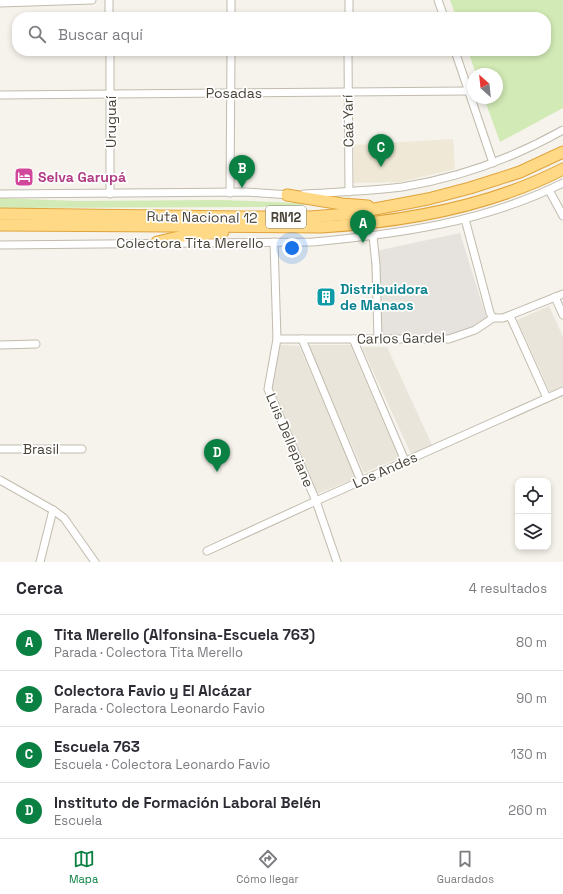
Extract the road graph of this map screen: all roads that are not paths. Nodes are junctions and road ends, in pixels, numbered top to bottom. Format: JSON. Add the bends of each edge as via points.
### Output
{"nodes":[{"id":1,"x":92,"y":0,"type":"edge"},
{"id":2,"x":108,"y":0,"type":"edge"},
{"id":3,"x":230,"y":0,"type":"edge"},
{"id":4,"x":349,"y":0,"type":"edge"},
{"id":5,"x":438,"y":0,"type":"edge"},
{"id":6,"x":0,"y":3,"type":"edge"},
{"id":7,"x":109,"y":12,"type":"edge"},
{"id":8,"x":230,"y":12,"type":"edge"},
{"id":9,"x":348,"y":12,"type":"edge"},
{"id":10,"x":442,"y":12,"type":"edge"},
{"id":11,"x":110,"y":56,"type":"edge"},
{"id":12,"x":231,"y":56,"type":"edge"},
{"id":13,"x":348,"y":56,"type":"edge"},
{"id":14,"x":457,"y":56,"type":"edge"},
{"id":15,"x":467,"y":89,"type":"edge"},
{"id":16,"x":348,"y":92,"type":"junction"},
{"id":17,"x":467,"y":92,"type":"edge"},
{"id":18,"x":111,"y":93,"type":"junction"},
{"id":19,"x":231,"y":93,"type":"junction"},
{"id":20,"x":0,"y":95,"type":"edge"},
{"id":21,"x":472,"y":104,"type":"edge"},
{"id":22,"x":563,"y":130,"type":"edge"},
{"id":23,"x":563,"y":152,"type":"edge"},
{"id":24,"x":493,"y":163,"type":"junction"},
{"id":25,"x":563,"y":169,"type":"edge"},
{"id":26,"x":563,"y":183,"type":"edge"},
{"id":27,"x":549,"y":190,"type":"junction"},
{"id":28,"x":350,"y":192,"type":"junction"},
{"id":29,"x":230,"y":193,"type":"junction"},
{"id":30,"x":0,"y":194,"type":"edge"},
{"id":31,"x":110,"y":194,"type":"junction"},
{"id":32,"x":287,"y":195,"type":"junction"},
{"id":33,"x":389,"y":207,"type":"junction"},
{"id":34,"x":0,"y":214,"type":"edge"},
{"id":35,"x":563,"y":216,"type":"edge"},
{"id":36,"x":465,"y":219,"type":"junction"},
{"id":37,"x":0,"y":225,"type":"edge"},
{"id":38,"x":275,"y":226,"type":"junction"},
{"id":39,"x":373,"y":236,"type":"junction"},
{"id":40,"x":156,"y":242,"type":"junction"},
{"id":41,"x":274,"y":242,"type":"junction"},
{"id":42,"x":0,"y":245,"type":"edge"},
{"id":43,"x":563,"y":294,"type":"edge"},
{"id":44,"x":555,"y":297,"type":"junction"},
{"id":45,"x":563,"y":315,"type":"edge"},
{"id":46,"x":510,"y":316,"type":"junction"},
{"id":47,"x":494,"y":318,"type":"junction"},
{"id":48,"x":277,"y":339,"type":"junction"},
{"id":49,"x":302,"y":339,"type":"junction"},
{"id":50,"x":353,"y":339,"type":"junction"},
{"id":51,"x":378,"y":339,"type":"junction"},
{"id":52,"x":36,"y":344,"type":"dead end"},
{"id":53,"x":0,"y":345,"type":"edge"},
{"id":54,"x":563,"y":391,"type":"edge"},
{"id":55,"x":547,"y":398,"type":"junction"},
{"id":56,"x":0,"y":449,"type":"edge"},
{"id":57,"x":82,"y":449,"type":"dead end"},
{"id":58,"x":405,"y":461,"type":"junction"},
{"id":59,"x":0,"y":480,"type":"edge"},
{"id":60,"x":361,"y":481,"type":"junction"},
{"id":61,"x":316,"y":501,"type":"junction"},
{"id":62,"x":53,"y":510,"type":"junction"},
{"id":63,"x":207,"y":552,"type":"dead end"},
{"id":64,"x":40,"y":562,"type":"edge"},
{"id":65,"x":95,"y":562,"type":"edge"},
{"id":66,"x":337,"y":562,"type":"edge"}],
"edges":[{"from":1,"to":6,"type":"street"},
{"from":2,"to":7,"type":"street"},
{"from":3,"to":8,"type":"street"},
{"from":4,"to":9,"type":"street"},
{"from":5,"to":10,"type":"street"},
{"from":11,"to":18,"type":"street","name":"Uruguaí"},
{"from":12,"to":19,"type":"street"},
{"from":13,"to":16,"type":"street","name":"Caá Yarí"},
{"from":14,"to":15,"type":"street"},
{"from":16,"to":17,"type":"street","name":"Posadas"},
{"from":16,"to":19,"type":"street","name":"Posadas"},
{"from":16,"to":28,"type":"street","name":"Caá Yarí"},
{"from":18,"to":19,"type":"street","name":"Posadas"},
{"from":18,"to":20,"type":"street","name":"Posadas"},
{"from":18,"to":31,"type":"street","name":"Uruguaí"},
{"from":19,"to":29,"type":"street"},
{"from":21,"to":24,"type":"street"},
{"from":22,"to":24,"type":"street","via":[[536,145]]},
{"from":23,"to":33,"type":"highway","name":"Ruta Nacional 12","number":"RN12","via":[[520,172],[470,188]]},
{"from":24,"to":28,"type":"street","via":[[406,186]]},
{"from":25,"to":38,"type":"highway","name":"Ruta Nacional 12","number":"RN12","via":[[514,190],[429,214],[351,225]]},
{"from":26,"to":27,"type":"street","name":"Colectora Tita Merello"},
{"from":27,"to":35,"type":"street"},
{"from":27,"to":36,"type":"street","name":"Colectora Tita Merello","via":[[516,204]]},
{"from":28,"to":32,"type":"street"},
{"from":29,"to":31,"type":"street"},
{"from":29,"to":32,"type":"street"},
{"from":30,"to":31,"type":"street"},
{"from":32,"to":33,"type":"highway","via":[[342,204]]},
{"from":33,"to":34,"type":"highway","name":"Ruta Nacional 12","number":"RN12","via":[[310,217]]},
{"from":36,"to":39,"type":"street","name":"Colectora Tita Merello"},
{"from":36,"to":47,"type":"street","via":[[490,313]]},
{"from":37,"to":38,"type":"highway","name":"Ruta Nacional 12","number":"RN12"},
{"from":38,"to":40,"type":"highway","via":[[183,236]]},
{"from":39,"to":41,"type":"street","name":"Colectora Tita Merello","via":[[313,242]]},
{"from":39,"to":51,"type":"street"},
{"from":40,"to":41,"type":"street","name":"Colectora Tita Merello"},
{"from":40,"to":42,"type":"street","name":"Colectora Tita Merello"},
{"from":41,"to":48,"type":"street","name":"Luis Dellepiane"},
{"from":43,"to":44,"type":"street","name":"Carlos Gardel"},
{"from":44,"to":45,"type":"street"},
{"from":44,"to":46,"type":"street","name":"Carlos Gardel"},
{"from":46,"to":47,"type":"street","name":"Carlos Gardel"},
{"from":46,"to":55,"type":"street"},
{"from":47,"to":51,"type":"street","name":"Carlos Gardel","via":[[475,330],[449,339]]},
{"from":48,"to":49,"type":"street","name":"Carlos Gardel"},
{"from":48,"to":61,"type":"street","name":"Luis Dellepiane","via":[[268,389]]},
{"from":49,"to":50,"type":"street","name":"Carlos Gardel"},
{"from":49,"to":60,"type":"street"},
{"from":50,"to":51,"type":"street","name":"Carlos Gardel"},
{"from":50,"to":58,"type":"street"},
{"from":52,"to":53,"type":"street"},
{"from":54,"to":55,"type":"street","name":"Los Andes"},
{"from":55,"to":58,"type":"street","name":"Los Andes"},
{"from":56,"to":57,"type":"street","name":"Brasil"},
{"from":58,"to":60,"type":"street","name":"Los Andes"},
{"from":59,"to":62,"type":"street"},
{"from":60,"to":61,"type":"street","name":"Los Andes"},
{"from":61,"to":63,"type":"street","name":"Los Andes"},
{"from":61,"to":66,"type":"street","name":"Luis Dellepiane"},
{"from":62,"to":64,"type":"street"},
{"from":62,"to":65,"type":"street","via":[[74,530]]}]}
